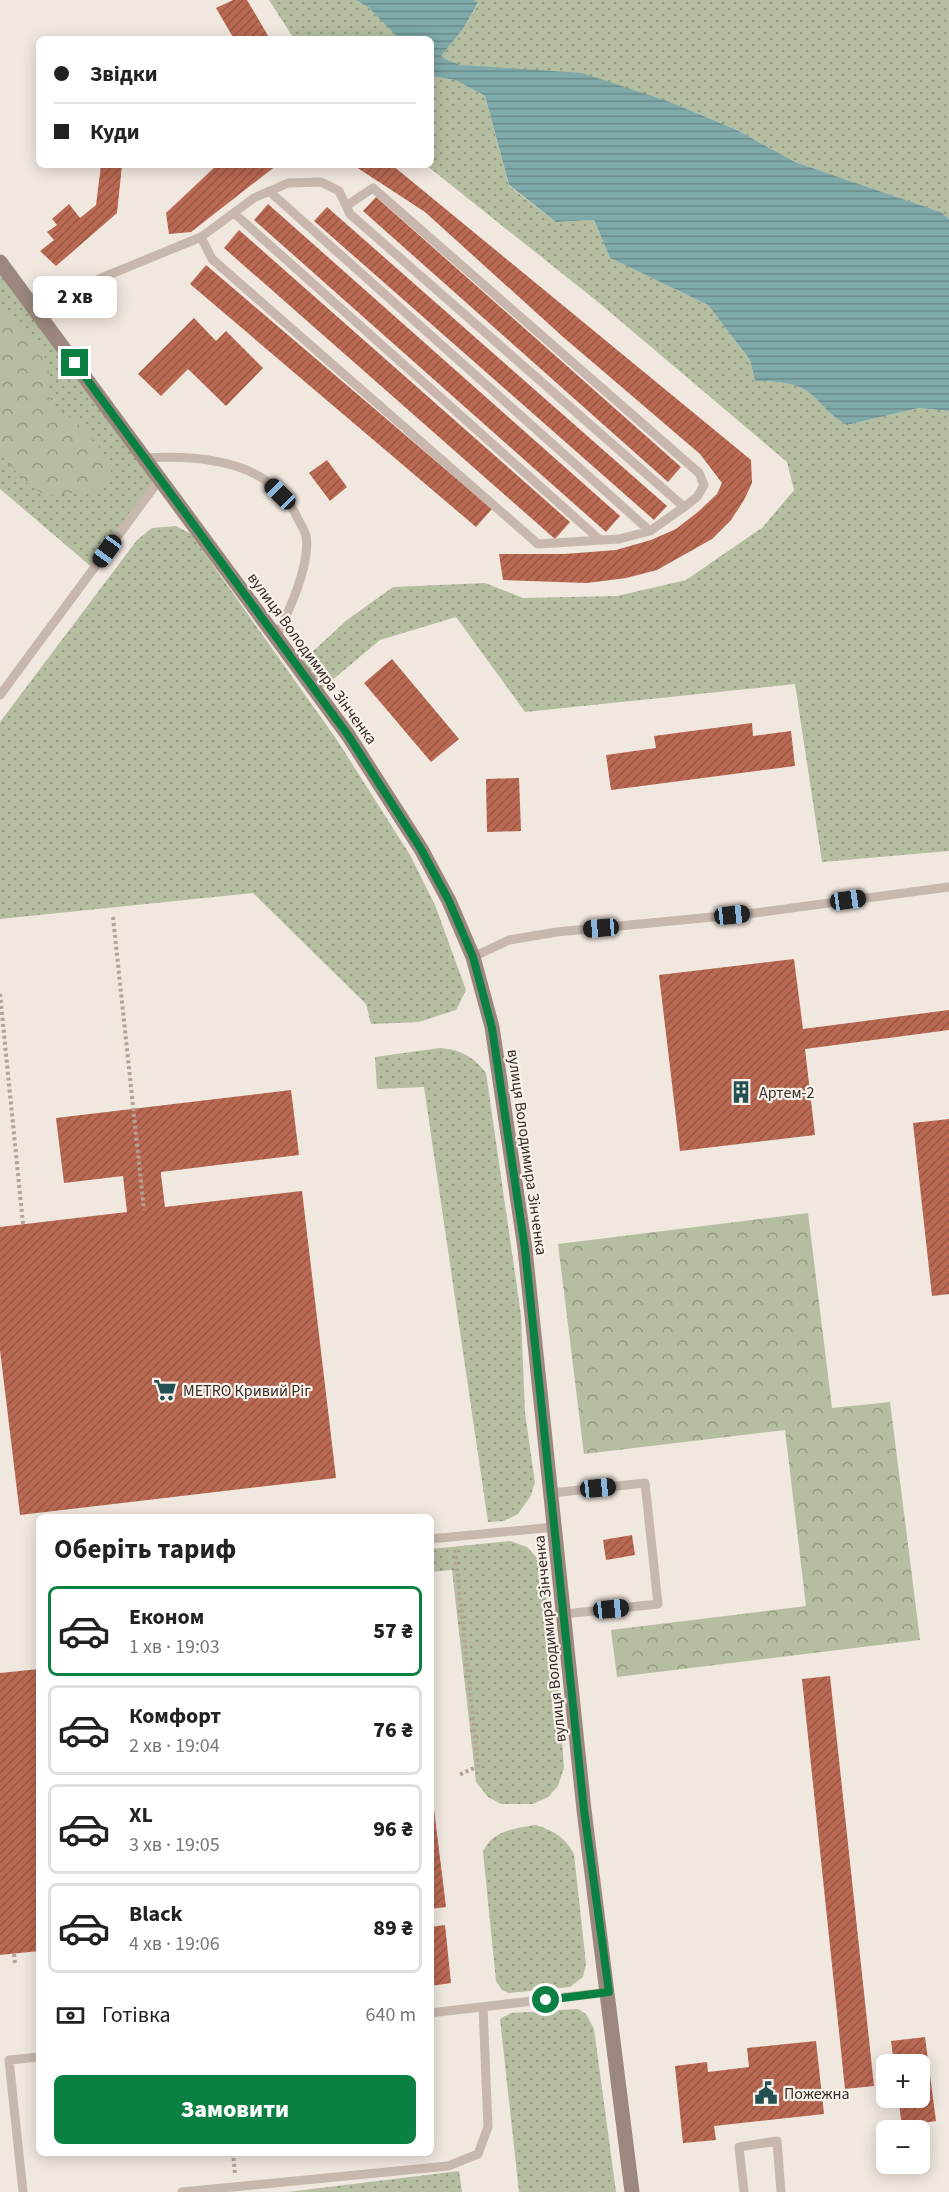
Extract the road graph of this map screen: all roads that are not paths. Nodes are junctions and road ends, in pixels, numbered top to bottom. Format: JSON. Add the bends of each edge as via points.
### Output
{"nodes":[{"id":1,"x":269,"y":191,"type":"junction"},
{"id":2,"x":346,"y":206,"type":"junction"},
{"id":3,"x":235,"y":213,"type":"junction"},
{"id":4,"x":201,"y":237,"type":"junction"},
{"id":5,"x":0,"y":262,"type":"edge"},
{"id":6,"x":33,"y":306,"type":"junction"},
{"id":7,"x":146,"y":458,"type":"junction"},
{"id":8,"x":160,"y":479,"type":"junction"},
{"id":9,"x":684,"y":507,"type":"junction"},
{"id":10,"x":650,"y":531,"type":"junction"},
{"id":11,"x":599,"y":539,"type":"junction"},
{"id":12,"x":276,"y":638,"type":"junction"},
{"id":13,"x":0,"y":695,"type":"edge"},
{"id":14,"x":949,"y":887,"type":"edge"},
{"id":15,"x":473,"y":957,"type":"junction"},
{"id":16,"x":552,"y":1493,"type":"junction"},
{"id":17,"x":555,"y":1527,"type":"junction"},
{"id":18,"x":434,"y":1539,"type":"edge"},
{"id":19,"x":565,"y":1614,"type":"junction"},
{"id":20,"x":609,"y":1992,"type":"junction"},
{"id":21,"x":483,"y":2007,"type":"junction"},
{"id":22,"x":434,"y":2013,"type":"edge"},
{"id":23,"x":36,"y":2057,"type":"edge"},
{"id":24,"x":23,"y":2192,"type":"edge"},
{"id":25,"x":182,"y":2192,"type":"edge"},
{"id":26,"x":632,"y":2192,"type":"edge"},
{"id":27,"x":744,"y":2192,"type":"edge"},
{"id":28,"x":781,"y":2192,"type":"edge"}],
"edges":[{"from":1,"to":2,"type":"lane","via":[[288,183],[321,182],[339,191]]},
{"from":1,"to":3,"type":"lane"},
{"from":1,"to":10,"type":"lane"},
{"from":2,"to":9,"type":"lane","via":[[350,214]]},
{"from":2,"to":9,"type":"lane","via":[[372,188],[699,473],[704,485]]},
{"from":3,"to":4,"type":"lane"},
{"from":3,"to":11,"type":"lane"},
{"from":4,"to":6,"type":"lane"},
{"from":4,"to":11,"type":"lane","via":[[212,259],[538,544]]},
{"from":5,"to":6,"type":"main road","name":"вулиця Володимира Зінченка"},
{"from":6,"to":7,"type":"main road","name":"вулиця Володимира Зінченка"},
{"from":7,"to":8,"type":"main road","name":"вулиця Володимира Зінченка"},
{"from":7,"to":12,"type":"lane","via":[[182,456],[242,467],[268,483],[291,506],[306,536],[305,546],[299,582]]},
{"from":8,"to":12,"type":"main road","name":"вулиця Володимира Зінченка"},
{"from":8,"to":13,"type":"lane"},
{"from":9,"to":10,"type":"lane"},
{"from":10,"to":11,"type":"lane","via":[[619,539]]},
{"from":12,"to":15,"type":"main road","name":"вулиця Володимира Зінченка","via":[[348,735],[421,849]]},
{"from":14,"to":15,"type":"lane","via":[[754,913],[547,934],[509,940]]},
{"from":15,"to":16,"type":"main road","name":"вулиця Володимира Зінченка","via":[[498,1062],[525,1249]]},
{"from":16,"to":17,"type":"main road","name":"вулиця Володимира Зінченка"},
{"from":16,"to":19,"type":"lane","via":[[645,1483],[658,1604]]},
{"from":17,"to":18,"type":"lane"},
{"from":17,"to":19,"type":"main road","name":"вулиця Володимира Зінченка"},
{"from":19,"to":20,"type":"main road","name":"вулиця Володимира Зінченка","via":[[584,1810]]},
{"from":20,"to":21,"type":"lane"},
{"from":20,"to":26,"type":"main road","name":"вулиця Володимира Зінченка"},
{"from":21,"to":22,"type":"lane"},
{"from":21,"to":25,"type":"lane","via":[[488,2127],[478,2154],[448,2166]]},
{"from":23,"to":24,"type":"lane","via":[[9,2060]]},
{"from":27,"to":28,"type":"lane","via":[[739,2147],[777,2141]]}]}
